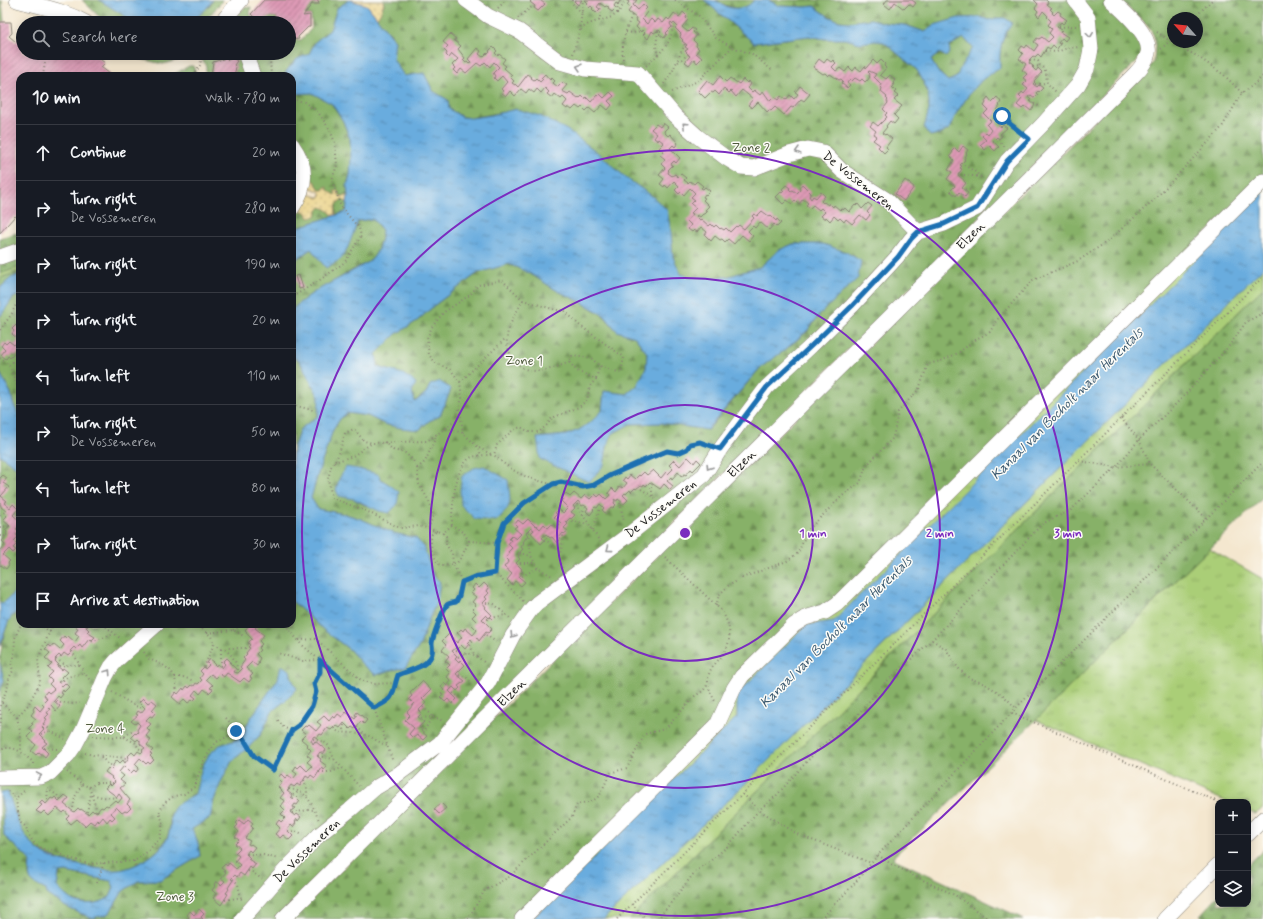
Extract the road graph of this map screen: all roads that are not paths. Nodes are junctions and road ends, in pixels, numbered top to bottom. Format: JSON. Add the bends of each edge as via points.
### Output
{"nodes":[{"id":1,"x":17,"y":0,"type":"edge"},
{"id":2,"x":241,"y":0,"type":"edge"},
{"id":3,"x":466,"y":0,"type":"edge"},
{"id":4,"x":1075,"y":0,"type":"edge"},
{"id":5,"x":1111,"y":0,"type":"edge"},
{"id":6,"x":74,"y":16,"type":"edge"},
{"id":7,"x":230,"y":16,"type":"edge"},
{"id":8,"x":247,"y":60,"type":"edge"},
{"id":9,"x":252,"y":72,"type":"edge"},
{"id":10,"x":296,"y":150,"type":"edge"},
{"id":11,"x":1263,"y":181,"type":"edge"},
{"id":12,"x":296,"y":201,"type":"edge"},
{"id":13,"x":918,"y":232,"type":"junction"},
{"id":14,"x":16,"y":251,"type":"edge"},
{"id":15,"x":0,"y":257,"type":"edge"},
{"id":16,"x":153,"y":628,"type":"edge"},
{"id":17,"x":0,"y":778,"type":"edge"},
{"id":18,"x":1263,"y":819,"type":"edge"},
{"id":19,"x":1251,"y":831,"type":"edge"},
{"id":20,"x":1215,"y":868,"type":"edge"},
{"id":21,"x":242,"y":919,"type":"edge"},
{"id":22,"x":283,"y":919,"type":"edge"},
{"id":23,"x":522,"y":919,"type":"edge"},
{"id":24,"x":1165,"y":919,"type":"edge"}],
"edges":[{"from":1,"to":6,"type":"street"},
{"from":2,"to":7,"type":"street"},
{"from":13,"to":3,"type":"street","name":"De Vossemeren","one_way":true,"via":[[887,200],[842,171],[824,152],[808,149],[754,168],[741,167],[697,136],[658,96],[631,73],[585,69],[560,62],[519,31],[488,16]]},
{"from":4,"to":13,"type":"street","one_way":true,"via":[[1088,17],[1091,45],[1087,69],[1078,85],[1007,161],[977,208],[944,224]]},
{"from":5,"to":22,"type":"street","name":"Elzen","via":[[1130,18],[1147,41],[1149,51],[1146,61],[1135,74]]},
{"from":8,"to":9,"type":"street"},
{"from":10,"to":12,"type":"street","via":[[301,159],[304,183]]},
{"from":11,"to":23,"type":"street","via":[[837,604],[794,625],[742,676],[717,725]]},
{"from":13,"to":21,"type":"street","name":"De Vossemeren","one_way":true,"via":[[852,306],[767,387],[720,449],[704,475],[532,608],[513,635],[488,683],[440,743],[375,788],[326,830],[271,887],[247,903]]},
{"from":14,"to":15,"type":"street"},
{"from":17,"to":16,"type":"street","one_way":true,"via":[[40,781],[50,773],[76,743],[105,678],[117,660]]},
{"from":18,"to":19,"type":"street"},
{"from":20,"to":24,"type":"street"}]}
